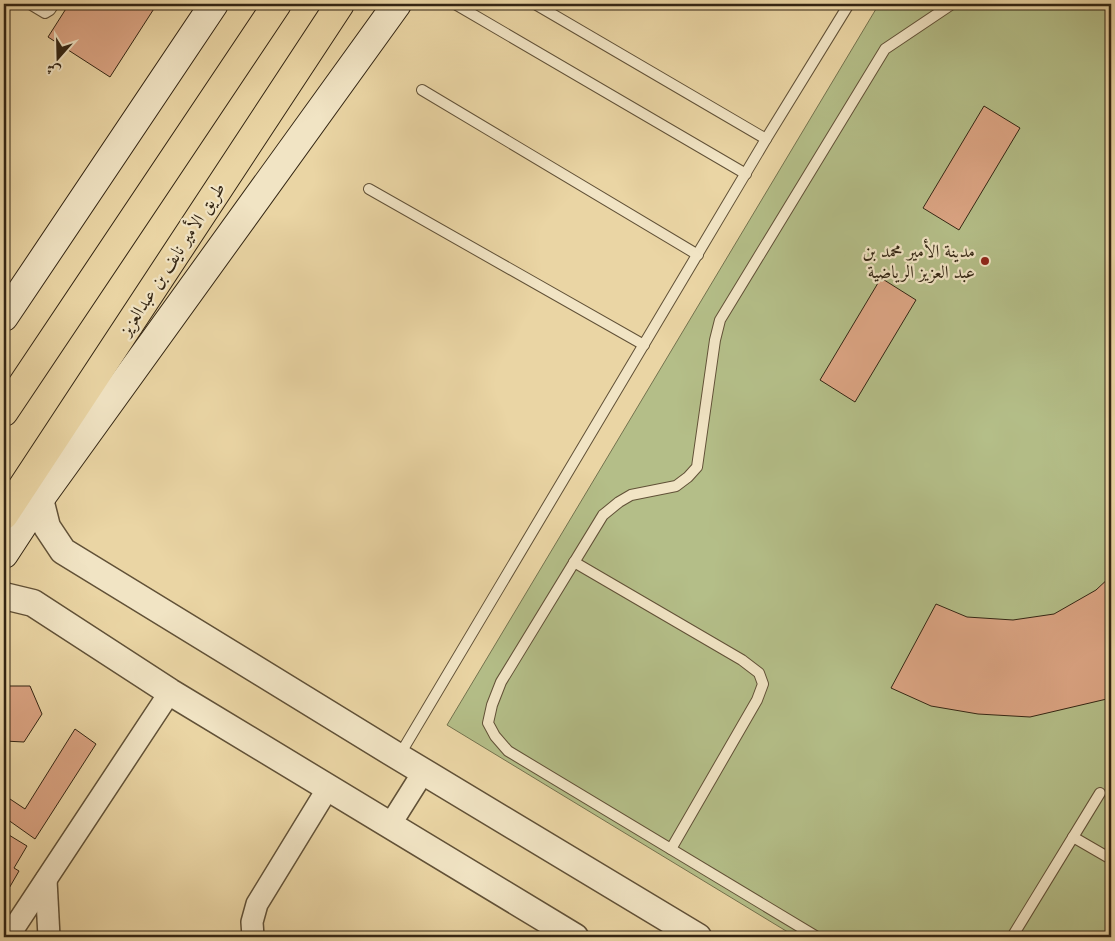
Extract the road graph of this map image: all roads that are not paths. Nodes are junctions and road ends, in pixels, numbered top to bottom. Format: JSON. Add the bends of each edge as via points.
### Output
{"nodes":[{"id":1,"x":30,"y":4,"type":"edge"},
{"id":2,"x":54,"y":4,"type":"edge"},
{"id":3,"x":214,"y":4,"type":"edge"},
{"id":4,"x":277,"y":4,"type":"edge"},
{"id":5,"x":340,"y":4,"type":"edge"},
{"id":6,"x":396,"y":4,"type":"edge"},
{"id":7,"x":455,"y":4,"type":"edge"},
{"id":8,"x":535,"y":4,"type":"edge"},
{"id":9,"x":849,"y":4,"type":"edge"},
{"id":10,"x":952,"y":4,"type":"edge"},
{"id":11,"x":422,"y":90,"type":"dead end"},
{"id":12,"x":766,"y":139,"type":"junction"},
{"id":13,"x":746,"y":174,"type":"junction"},
{"id":14,"x":369,"y":188,"type":"dead end"},
{"id":15,"x":698,"y":255,"type":"junction"},
{"id":16,"x":4,"y":317,"type":"edge"},
{"id":17,"x":644,"y":345,"type":"junction"},
{"id":18,"x":4,"y":412,"type":"edge"},
{"id":19,"x":40,"y":499,"type":"junction"},
{"id":20,"x":4,"y":515,"type":"edge"},
{"id":21,"x":4,"y":554,"type":"edge"},
{"id":22,"x":574,"y":562,"type":"junction"},
{"id":23,"x":4,"y":596,"type":"edge"},
{"id":24,"x":170,"y":692,"type":"junction"},
{"id":25,"x":399,"y":757,"type":"junction"},
{"id":26,"x":424,"y":771,"type":"junction"},
{"id":27,"x":328,"y":788,"type":"junction"},
{"id":28,"x":1100,"y":793,"type":"dead end"},
{"id":29,"x":390,"y":825,"type":"junction"},
{"id":30,"x":1073,"y":837,"type":"junction"},
{"id":31,"x":671,"y":849,"type":"junction"},
{"id":32,"x":1111,"y":859,"type":"edge"},
{"id":33,"x":46,"y":880,"type":"junction"},
{"id":34,"x":8,"y":937,"type":"edge"},
{"id":35,"x":49,"y":937,"type":"edge"},
{"id":36,"x":253,"y":937,"type":"edge"},
{"id":37,"x":576,"y":937,"type":"edge"},
{"id":38,"x":698,"y":937,"type":"edge"},
{"id":39,"x":817,"y":937,"type":"edge"},
{"id":40,"x":1012,"y":937,"type":"edge"}],
"edges":[{"from":1,"to":2,"type":"lane","via":[[45,13]]},
{"from":3,"to":16,"type":"main road"},
{"from":4,"to":18,"type":"highway"},
{"from":5,"to":20,"type":"highway","name":"طريق الأمير نايف بن عبدالعزيز"},
{"from":6,"to":19,"type":"main road"},
{"from":7,"to":13,"type":"lane"},
{"from":8,"to":12,"type":"lane"},
{"from":9,"to":12,"type":"lane"},
{"from":10,"to":22,"type":"lane","via":[[885,50],[720,320],[697,467],[676,486],[632,495],[602,515]]},
{"from":11,"to":15,"type":"lane"},
{"from":12,"to":13,"type":"lane"},
{"from":13,"to":15,"type":"lane"},
{"from":14,"to":17,"type":"lane"},
{"from":15,"to":17,"type":"lane"},
{"from":17,"to":25,"type":"lane"},
{"from":19,"to":21,"type":"main road"},
{"from":19,"to":25,"type":"street","via":[[47,527],[63,551]]},
{"from":22,"to":31,"type":"lane","via":[[501,682],[488,723],[508,752]]},
{"from":22,"to":31,"type":"lane","via":[[742,660],[759,673],[763,684],[758,700]]},
{"from":23,"to":24,"type":"street","via":[[33,603]]},
{"from":24,"to":27,"type":"street"},
{"from":24,"to":33,"type":"street"},
{"from":25,"to":26,"type":"street"},
{"from":26,"to":29,"type":"street"},
{"from":26,"to":38,"type":"street"},
{"from":27,"to":29,"type":"street"},
{"from":27,"to":36,"type":"street","via":[[257,904],[252,922]]},
{"from":28,"to":30,"type":"lane"},
{"from":29,"to":37,"type":"street"},
{"from":30,"to":32,"type":"lane"},
{"from":30,"to":40,"type":"lane"},
{"from":31,"to":39,"type":"lane"},
{"from":33,"to":34,"type":"street"},
{"from":33,"to":35,"type":"street"}]}
